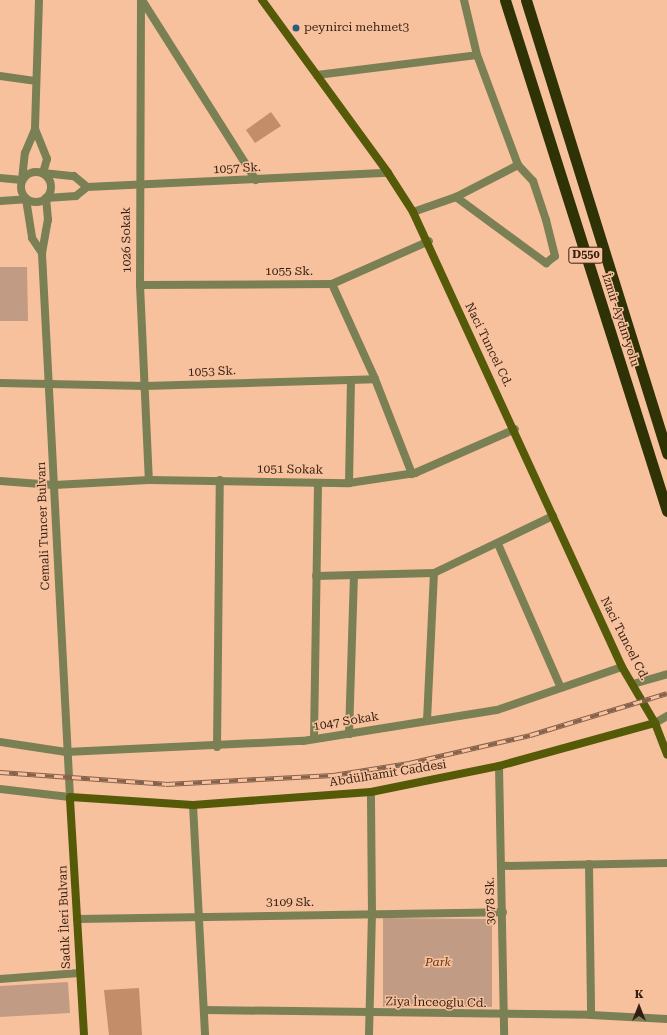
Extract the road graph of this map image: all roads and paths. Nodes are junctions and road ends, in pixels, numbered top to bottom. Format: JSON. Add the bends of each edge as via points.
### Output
{"nodes":[{"id":1,"x":39,"y":0,"type":"edge"},
{"id":2,"x":142,"y":0,"type":"edge"},
{"id":3,"x":262,"y":0,"type":"edge"},
{"id":4,"x":464,"y":0,"type":"edge"},
{"id":5,"x":505,"y":0,"type":"edge"},
{"id":6,"x":526,"y":0,"type":"edge"},
{"id":7,"x":477,"y":55,"type":"junction"},
{"id":8,"x":317,"y":75,"type":"junction"},
{"id":9,"x":0,"y":76,"type":"edge"},
{"id":10,"x":35,"y":81,"type":"junction"},
{"id":11,"x":35,"y":129,"type":"junction"},
{"id":12,"x":518,"y":165,"type":"junction"},
{"id":13,"x":388,"y":172,"type":"junction"},
{"id":14,"x":43,"y":173,"type":"junction"},
{"id":15,"x":0,"y":178,"type":"edge"},
{"id":16,"x":22,"y":180,"type":"junction"},
{"id":17,"x":256,"y":180,"type":"junction"},
{"id":18,"x":138,"y":186,"type":"junction"},
{"id":19,"x":87,"y":187,"type":"junction"},
{"id":20,"x":456,"y":197,"type":"junction"},
{"id":21,"x":46,"y":198,"type":"junction"},
{"id":22,"x":26,"y":199,"type":"junction"},
{"id":23,"x":0,"y":200,"type":"edge"},
{"id":24,"x":413,"y":212,"type":"junction"},
{"id":25,"x":428,"y":241,"type":"junction"},
{"id":26,"x":42,"y":253,"type":"junction"},
{"id":27,"x":332,"y":284,"type":"junction"},
{"id":28,"x":140,"y":285,"type":"junction"},
{"id":29,"x":375,"y":379,"type":"junction"},
{"id":30,"x":351,"y":380,"type":"junction"},
{"id":31,"x":0,"y":383,"type":"edge"},
{"id":32,"x":50,"y":386,"type":"junction"},
{"id":33,"x":145,"y":386,"type":"junction"},
{"id":34,"x":515,"y":429,"type":"junction"},
{"id":35,"x":667,"y":454,"type":"edge"},
{"id":36,"x":412,"y":474,"type":"junction"},
{"id":37,"x":149,"y":480,"type":"junction"},
{"id":38,"x":220,"y":480,"type":"junction"},
{"id":39,"x":0,"y":481,"type":"edge"},
{"id":40,"x":318,"y":483,"type":"junction"},
{"id":41,"x":349,"y":483,"type":"junction"},
{"id":42,"x":54,"y":485,"type":"junction"},
{"id":43,"x":667,"y":511,"type":"edge"},
{"id":44,"x":553,"y":516,"type":"junction"},
{"id":45,"x":498,"y":544,"type":"junction"},
{"id":46,"x":434,"y":573,"type":"junction"},
{"id":47,"x":316,"y":576,"type":"junction"},
{"id":48,"x":354,"y":576,"type":"junction"},
{"id":49,"x":622,"y":667,"type":"junction"},
{"id":50,"x":667,"y":674,"type":"edge"},
{"id":51,"x":633,"y":684,"type":"junction"},
{"id":52,"x":561,"y":688,"type":"junction"},
{"id":53,"x":667,"y":716,"type":"edge"},
{"id":54,"x":427,"y":722,"type":"junction"},
{"id":55,"x":655,"y":723,"type":"junction"},
{"id":56,"x":350,"y":734,"type":"junction"},
{"id":57,"x":314,"y":739,"type":"junction"},
{"id":58,"x":0,"y":742,"type":"edge"},
{"id":59,"x":217,"y":747,"type":"junction"},
{"id":60,"x":66,"y":752,"type":"junction"},
{"id":61,"x":667,"y":755,"type":"edge"},
{"id":62,"x":500,"y":766,"type":"junction"},
{"id":63,"x":0,"y":789,"type":"edge"},
{"id":64,"x":371,"y":792,"type":"junction"},
{"id":65,"x":70,"y":797,"type":"junction"},
{"id":66,"x":193,"y":805,"type":"junction"},
{"id":67,"x":667,"y":863,"type":"edge"},
{"id":68,"x":589,"y":864,"type":"junction"},
{"id":69,"x":502,"y":866,"type":"junction"},
{"id":70,"x":503,"y":912,"type":"junction"},
{"id":71,"x":196,"y":914,"type":"junction"},
{"id":72,"x":372,"y":915,"type":"junction"},
{"id":73,"x":77,"y":919,"type":"junction"},
{"id":74,"x":79,"y":973,"type":"junction"},
{"id":75,"x":0,"y":979,"type":"edge"},
{"id":76,"x":204,"y":1010,"type":"junction"},
{"id":77,"x":369,"y":1014,"type":"junction"},
{"id":78,"x":590,"y":1015,"type":"junction"},
{"id":79,"x":504,"y":1016,"type":"junction"},
{"id":80,"x":667,"y":1020,"type":"edge"},
{"id":81,"x":84,"y":1035,"type":"edge"},
{"id":82,"x":205,"y":1035,"type":"edge"},
{"id":83,"x":369,"y":1035,"type":"edge"},
{"id":84,"x":504,"y":1035,"type":"edge"}],
"edges":[{"from":1,"to":10,"type":"street"},
{"from":2,"to":17,"type":"street"},
{"from":2,"to":18,"type":"street","name":"1026 Sokak"},
{"from":3,"to":8,"type":"main road","name":"Naci Tuncel Cd."},
{"from":4,"to":7,"type":"street"},
{"from":5,"to":43,"type":"highway","name":"İzmir-Aydın yolu","number":"D550"},
{"from":6,"to":35,"type":"highway","name":"İzmir-Aydın yolu","number":"D550"},
{"from":7,"to":8,"type":"street"},
{"from":7,"to":12,"type":"street"},
{"from":8,"to":13,"type":"main road","name":"Naci Tuncel Cd."},
{"from":9,"to":10,"type":"street"},
{"from":10,"to":11,"type":"street"},
{"from":11,"to":14,"type":"street","via":[[47,159]]},
{"from":11,"to":16,"type":"street","via":[[25,153]]},
{"from":12,"to":20,"type":"street"},
{"from":12,"to":20,"type":"street","via":[[533,181],[546,220],[555,256],[546,263]]},
{"from":13,"to":17,"type":"street","name":"1057 Sk."},
{"from":13,"to":24,"type":"main road","name":"Naci Tuncel Cd."},
{"from":14,"to":16,"type":"street","via":[[29,173]]},
{"from":14,"to":19,"type":"street","via":[[74,176]]},
{"from":14,"to":21,"type":"street","via":[[51,185]]},
{"from":15,"to":16,"type":"street"},
{"from":16,"to":22,"type":"street","via":[[20,191]]},
{"from":17,"to":18,"type":"street","name":"1057 Sk."},
{"from":18,"to":19,"type":"street","name":"1057 Sk."},
{"from":18,"to":28,"type":"street","name":"1026 Sokak"},
{"from":19,"to":21,"type":"street","via":[[76,196]]},
{"from":20,"to":24,"type":"street"},
{"from":21,"to":22,"type":"street","via":[[36,202]]},
{"from":21,"to":26,"type":"street","via":[[48,220]]},
{"from":22,"to":23,"type":"street"},
{"from":22,"to":26,"type":"street","via":[[32,238]]},
{"from":24,"to":25,"type":"main road","name":"Naci Tuncel Cd."},
{"from":25,"to":27,"type":"street","name":"1055 Sk."},
{"from":25,"to":34,"type":"main road","name":"Naci Tuncel Cd.","via":[[458,312]]},
{"from":26,"to":32,"type":"street","name":"Cemali Tuncer Bulvarı"},
{"from":27,"to":28,"type":"street","name":"1055 Sk."},
{"from":27,"to":29,"type":"street"},
{"from":28,"to":33,"type":"street","name":"1026 Sokak"},
{"from":29,"to":30,"type":"street","name":"1053 Sk."},
{"from":29,"to":36,"type":"street"},
{"from":30,"to":33,"type":"street","name":"1053 Sk."},
{"from":30,"to":41,"type":"street"},
{"from":31,"to":32,"type":"street","name":"1053 Sk."},
{"from":32,"to":33,"type":"street","name":"1053 Sk."},
{"from":32,"to":42,"type":"street","name":"Cemali Tuncer Bulvarı"},
{"from":33,"to":37,"type":"street","name":"1026 Sokak"},
{"from":34,"to":36,"type":"street","name":"1051 Sokak"},
{"from":34,"to":44,"type":"main road","name":"Naci Tuncel Cd."},
{"from":36,"to":41,"type":"street","name":"1051 Sokak"},
{"from":37,"to":38,"type":"street","name":"1051 Sokak"},
{"from":37,"to":42,"type":"street","name":"1051 Sokak"},
{"from":38,"to":40,"type":"street","name":"1051 Sokak"},
{"from":38,"to":59,"type":"street"},
{"from":39,"to":42,"type":"street","name":"1051 Sokak"},
{"from":40,"to":41,"type":"street","name":"1051 Sokak"},
{"from":40,"to":47,"type":"street"},
{"from":42,"to":60,"type":"street","name":"Cemali Tuncer Bulvarı"},
{"from":44,"to":45,"type":"street"},
{"from":44,"to":49,"type":"main road","name":"Naci Tuncel Cd."},
{"from":45,"to":46,"type":"street"},
{"from":45,"to":52,"type":"street"},
{"from":46,"to":48,"type":"street"},
{"from":46,"to":54,"type":"street"},
{"from":47,"to":48,"type":"street"},
{"from":47,"to":57,"type":"street"},
{"from":48,"to":56,"type":"street"},
{"from":49,"to":51,"type":"main road","name":"Naci Tuncel Cd."},
{"from":49,"to":52,"type":"street","name":"1047 Sokak"},
{"from":50,"to":51,"type":"street"},
{"from":51,"to":55,"type":"main road","name":"Naci Tuncel Cd."},
{"from":52,"to":54,"type":"street","name":"1047 Sokak","via":[[497,710]]},
{"from":53,"to":55,"type":"street"},
{"from":54,"to":56,"type":"street","name":"1047 Sokak"},
{"from":55,"to":61,"type":"main road","name":"Naci Tuncel Cd."},
{"from":55,"to":62,"type":"main road","name":"Abdülhamit Caddesi"},
{"from":56,"to":57,"type":"street","name":"1047 Sokak"},
{"from":57,"to":59,"type":"street","name":"1047 Sokak"},
{"from":58,"to":60,"type":"street","name":"1047 Sokak"},
{"from":59,"to":60,"type":"street","name":"1047 Sokak"},
{"from":60,"to":65,"type":"street","name":"Cemali Tuncer Bulvarı"},
{"from":62,"to":64,"type":"main road","name":"Abdülhamit Caddesi"},
{"from":62,"to":69,"type":"street","name":"3078 Sk."},
{"from":63,"to":65,"type":"street"},
{"from":64,"to":66,"type":"main road","name":"Abdülhamit Caddesi"},
{"from":64,"to":72,"type":"street"},
{"from":65,"to":66,"type":"main road","name":"Abdülhamit Caddesi"},
{"from":65,"to":73,"type":"main road","name":"Sadık İleri Bulvarı"},
{"from":66,"to":71,"type":"street"},
{"from":67,"to":68,"type":"street"},
{"from":68,"to":69,"type":"street"},
{"from":68,"to":78,"type":"street"},
{"from":69,"to":70,"type":"street","name":"3078 Sk."},
{"from":70,"to":72,"type":"street","name":"3109 Sk."},
{"from":70,"to":79,"type":"street","name":"3078 Sk."},
{"from":71,"to":72,"type":"street","name":"3109 Sk."},
{"from":71,"to":73,"type":"street","name":"3109 Sk."},
{"from":71,"to":76,"type":"street"},
{"from":72,"to":77,"type":"street"},
{"from":73,"to":74,"type":"main road","name":"Sadık İleri Bulvarı"},
{"from":74,"to":75,"type":"street"},
{"from":74,"to":81,"type":"main road","name":"Sadık İleri Bulvarı"},
{"from":76,"to":77,"type":"street","name":"Ziya İnceoglu Cd."},
{"from":76,"to":82,"type":"street"},
{"from":77,"to":79,"type":"street","name":"Ziya İnceoglu Cd."},
{"from":77,"to":83,"type":"street"},
{"from":78,"to":79,"type":"street","name":"Ziya İnceoglu Cd."},
{"from":78,"to":80,"type":"street","name":"Ziya İnceoglu Cd."},
{"from":79,"to":84,"type":"street","name":"3078 Sk."}]}
